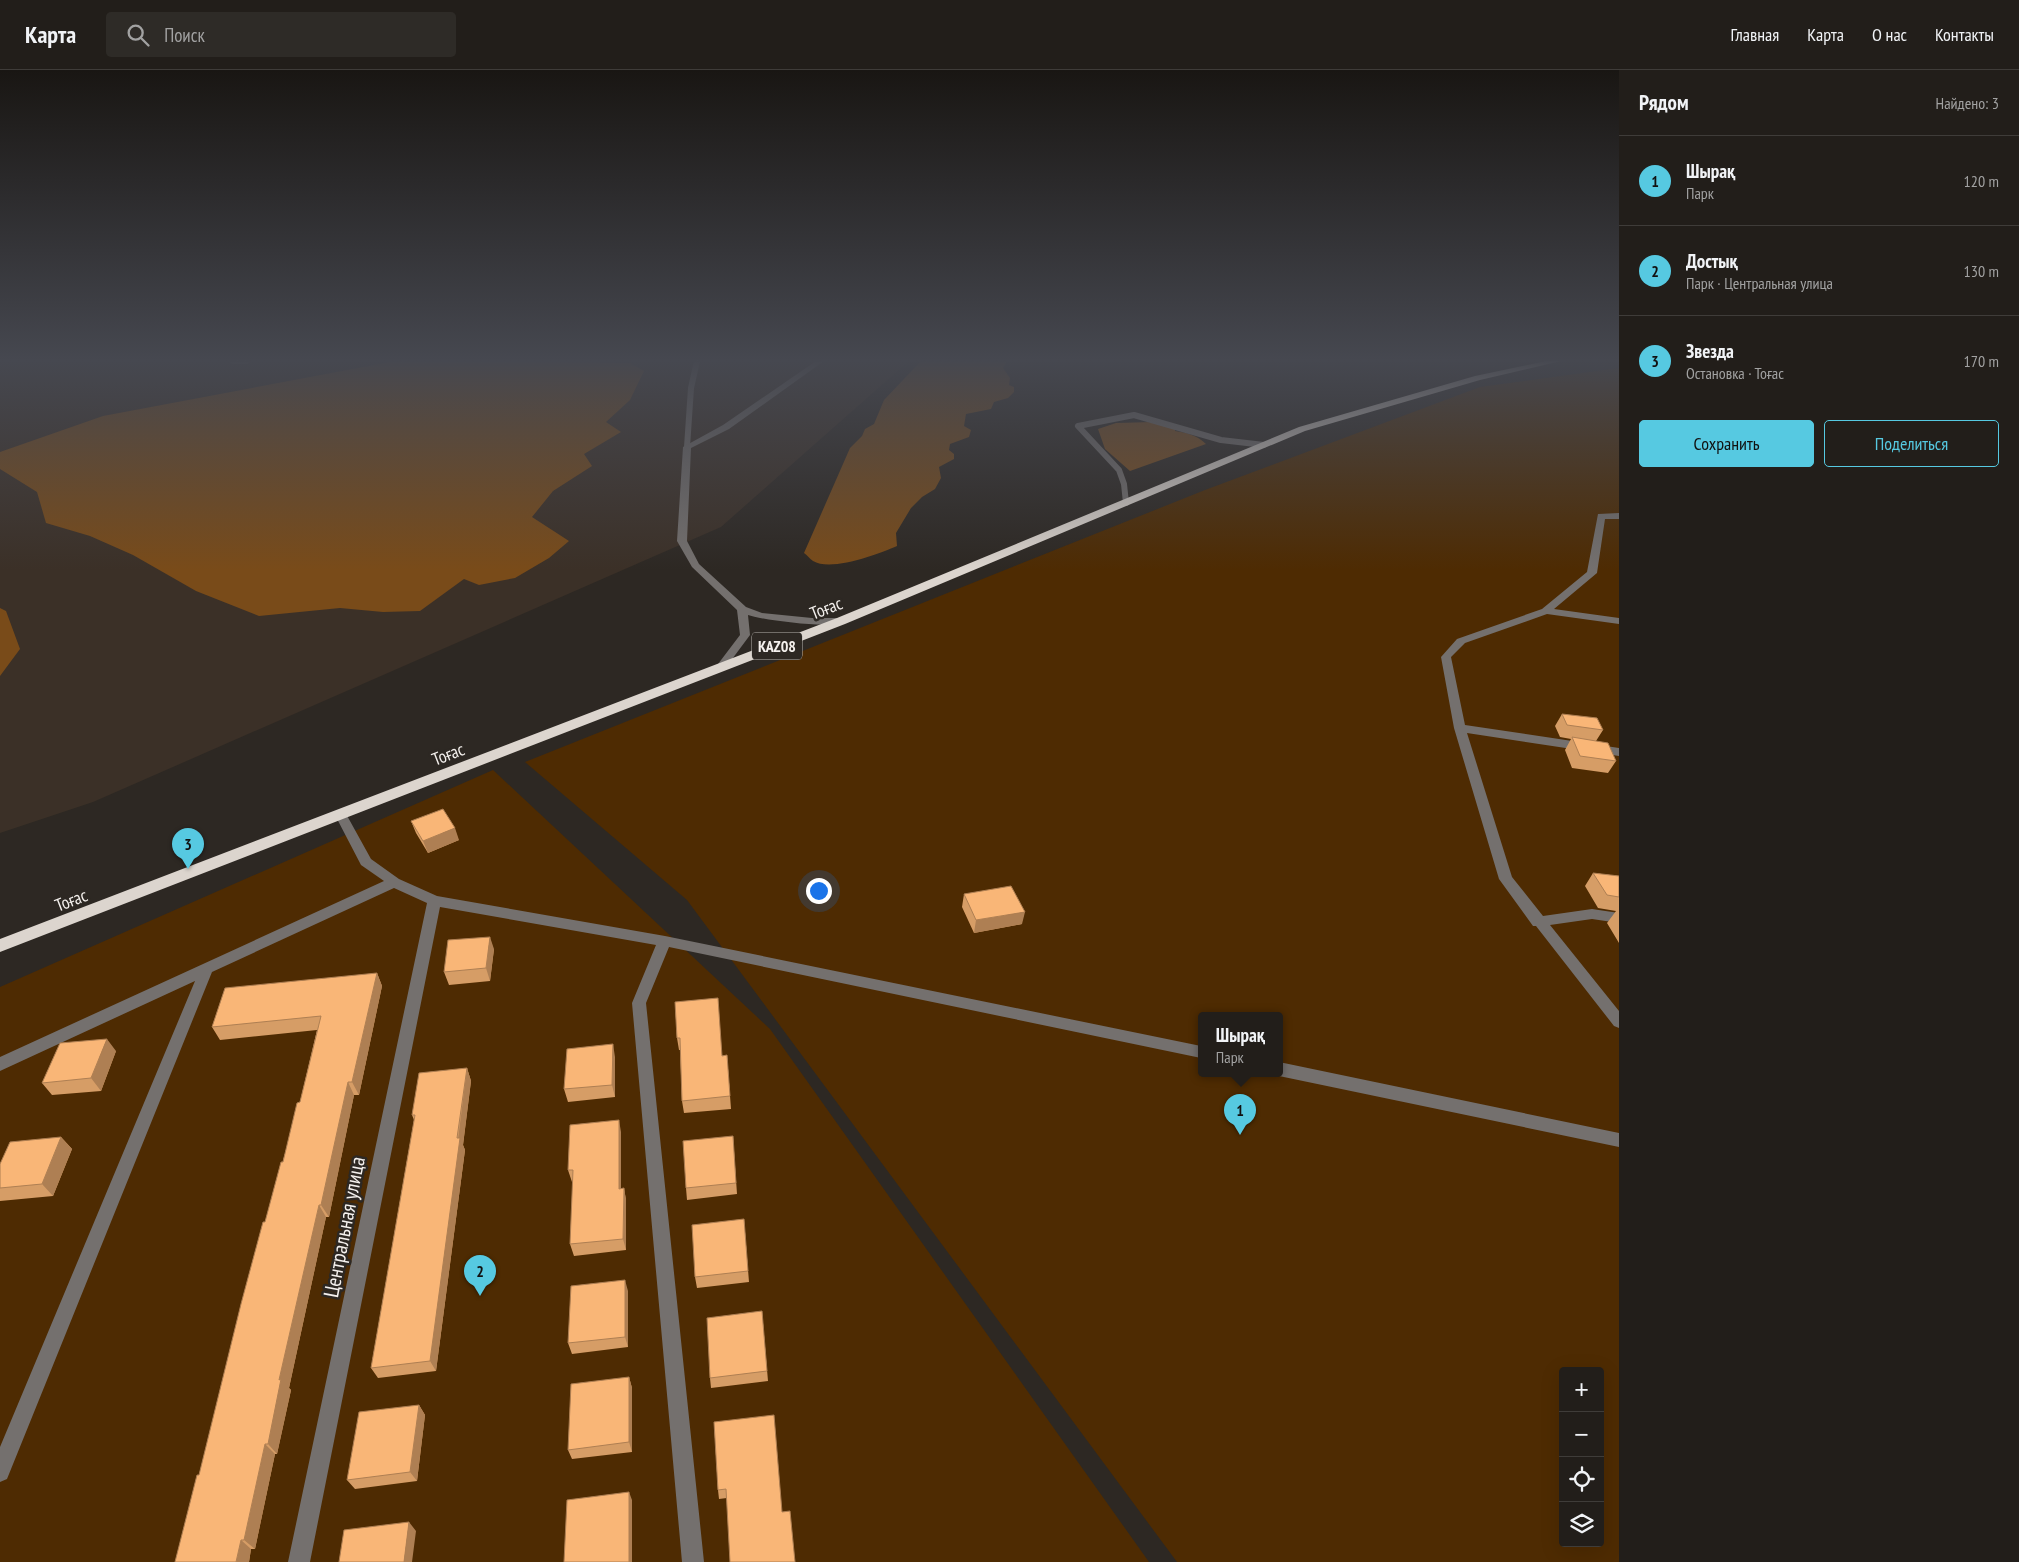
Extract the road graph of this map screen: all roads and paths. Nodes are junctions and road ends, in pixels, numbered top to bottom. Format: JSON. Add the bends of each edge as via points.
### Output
{"nodes":[{"id":1,"x":688,"y":431,"type":"edge"},
{"id":2,"x":719,"y":431,"type":"edge"},
{"id":3,"x":1082,"y":431,"type":"edge"},
{"id":4,"x":1188,"y":431,"type":"edge"},
{"id":5,"x":1300,"y":431,"type":"edge"},
{"id":6,"x":1264,"y":445,"type":"junction"},
{"id":7,"x":687,"y":447,"type":"junction"},
{"id":8,"x":1126,"y":503,"type":"junction"},
{"id":9,"x":1619,"y":516,"type":"edge"},
{"id":10,"x":742,"y":608,"type":"junction"},
{"id":11,"x":1546,"y":611,"type":"junction"},
{"id":12,"x":841,"y":621,"type":"junction"},
{"id":13,"x":1619,"y":621,"type":"edge"},
{"id":14,"x":720,"y":668,"type":"junction"},
{"id":15,"x":1460,"y":728,"type":"junction"},
{"id":16,"x":1619,"y":752,"type":"edge"},
{"id":17,"x":341,"y":815,"type":"junction"},
{"id":18,"x":394,"y":882,"type":"junction"},
{"id":19,"x":434,"y":900,"type":"junction"},
{"id":20,"x":1619,"y":918,"type":"edge"},
{"id":21,"x":1538,"y":922,"type":"junction"},
{"id":22,"x":665,"y":941,"type":"junction"},
{"id":23,"x":0,"y":946,"type":"edge"},
{"id":24,"x":207,"y":968,"type":"junction"},
{"id":25,"x":1619,"y":1022,"type":"edge"},
{"id":26,"x":1198,"y":1051,"type":"edge"},
{"id":27,"x":0,"y":1064,"type":"edge"},
{"id":28,"x":1283,"y":1070,"type":"edge"},
{"id":29,"x":1619,"y":1140,"type":"edge"},
{"id":30,"x":0,"y":1472,"type":"edge"},
{"id":31,"x":300,"y":1562,"type":"edge"},
{"id":32,"x":693,"y":1562,"type":"edge"}],
"edges":[{"from":1,"to":7,"type":"lane"},
{"from":2,"to":7,"type":"street"},
{"from":3,"to":8,"type":"lane","via":[[1119,470]]},
{"from":4,"to":6,"type":"lane","via":[[1221,440]]},
{"from":5,"to":6,"type":"highway","name":"Тоғас","number":"KAZ08"},
{"from":6,"to":8,"type":"highway","name":"Тоғас","number":"KAZ08"},
{"from":7,"to":10,"type":"street","via":[[682,541],[695,565]]},
{"from":8,"to":12,"type":"highway","name":"Тоғас","number":"KAZ08"},
{"from":9,"to":11,"type":"street","via":[[1601,516],[1592,573]]},
{"from":10,"to":12,"type":"street","via":[[760,616]]},
{"from":10,"to":14,"type":"street","via":[[745,635]]},
{"from":11,"to":13,"type":"street"},
{"from":11,"to":15,"type":"street","via":[[1461,641],[1446,657]]},
{"from":12,"to":14,"type":"highway","name":"Тоғас","number":"KAZ08"},
{"from":14,"to":17,"type":"highway","name":"Тоғас","number":"KAZ08"},
{"from":15,"to":16,"type":"street"},
{"from":15,"to":21,"type":"street","via":[[1506,880]]},
{"from":17,"to":18,"type":"street","via":[[366,862]]},
{"from":17,"to":23,"type":"highway","name":"Тоғас","number":"KAZ08"},
{"from":18,"to":19,"type":"street"},
{"from":18,"to":24,"type":"street"},
{"from":19,"to":22,"type":"street"},
{"from":19,"to":31,"type":"street","name":"Центральная улица"},
{"from":20,"to":21,"type":"street","via":[[1592,914]]},
{"from":21,"to":25,"type":"street"},
{"from":22,"to":26,"type":"street"},
{"from":22,"to":32,"type":"street","via":[[639,1003]]},
{"from":24,"to":27,"type":"street"},
{"from":24,"to":30,"type":"street"},
{"from":28,"to":29,"type":"street"}]}
